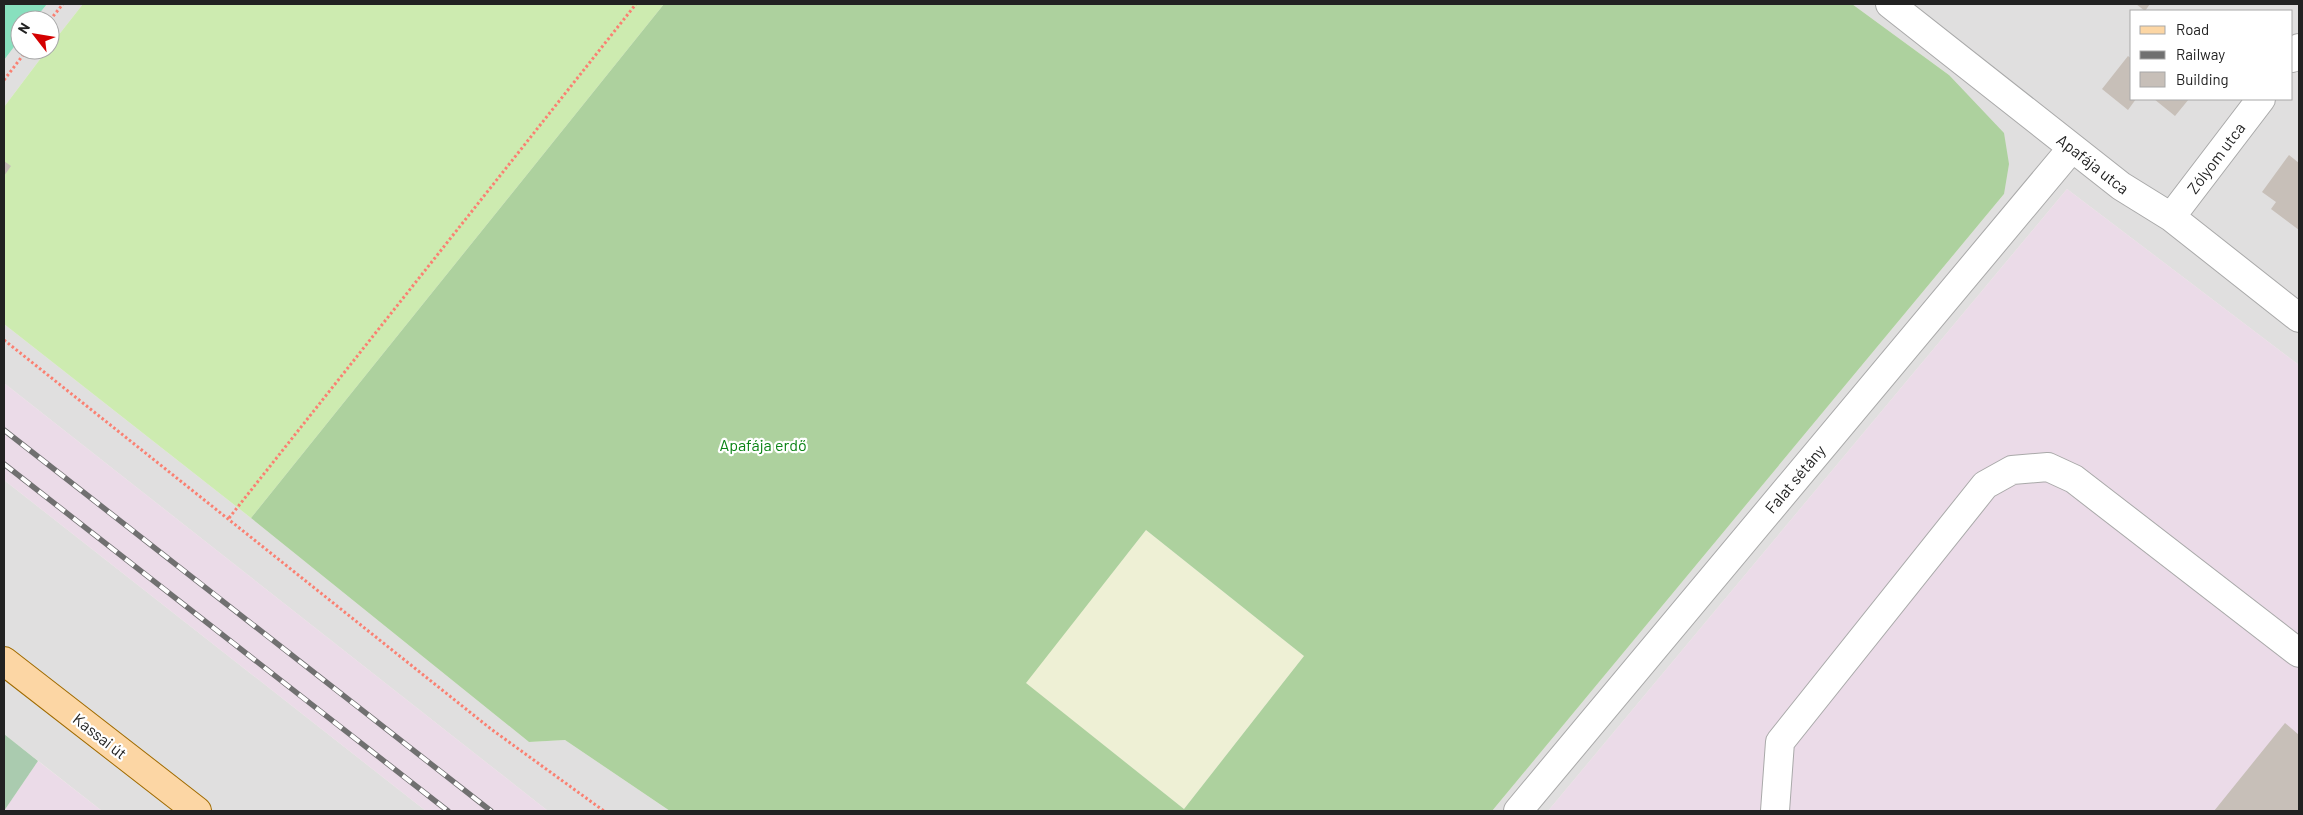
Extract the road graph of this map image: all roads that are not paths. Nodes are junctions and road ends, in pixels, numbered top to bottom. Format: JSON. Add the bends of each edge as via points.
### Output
{"nodes":[{"id":1,"x":1890,"y":4,"type":"edge"},
{"id":2,"x":2260,"y":100,"type":"edge"},
{"id":3,"x":2072,"y":148,"type":"junction"},
{"id":4,"x":2170,"y":217,"type":"junction"},
{"id":5,"x":2299,"y":318,"type":"edge"},
{"id":6,"x":2299,"y":653,"type":"edge"},
{"id":7,"x":4,"y":661,"type":"edge"},
{"id":8,"x":196,"y":811,"type":"edge"},
{"id":9,"x":1518,"y":811,"type":"edge"},
{"id":10,"x":1775,"y":811,"type":"edge"}],
"edges":[{"from":1,"to":3,"type":"street","name":"Apafája utca"},
{"from":2,"to":4,"type":"street","name":"Zólyom utca"},
{"from":3,"to":4,"type":"street","name":"Apafája utca","via":[[2121,186]]},
{"from":3,"to":9,"type":"street","name":"Falat sétány"},
{"from":4,"to":5,"type":"street","name":"Apafája utca"},
{"from":6,"to":10,"type":"street","via":[[2074,480],[2048,467],[2012,470],[1985,485],[1780,742]]},
{"from":7,"to":8,"type":"main road","name":"Kassai út"}]}
